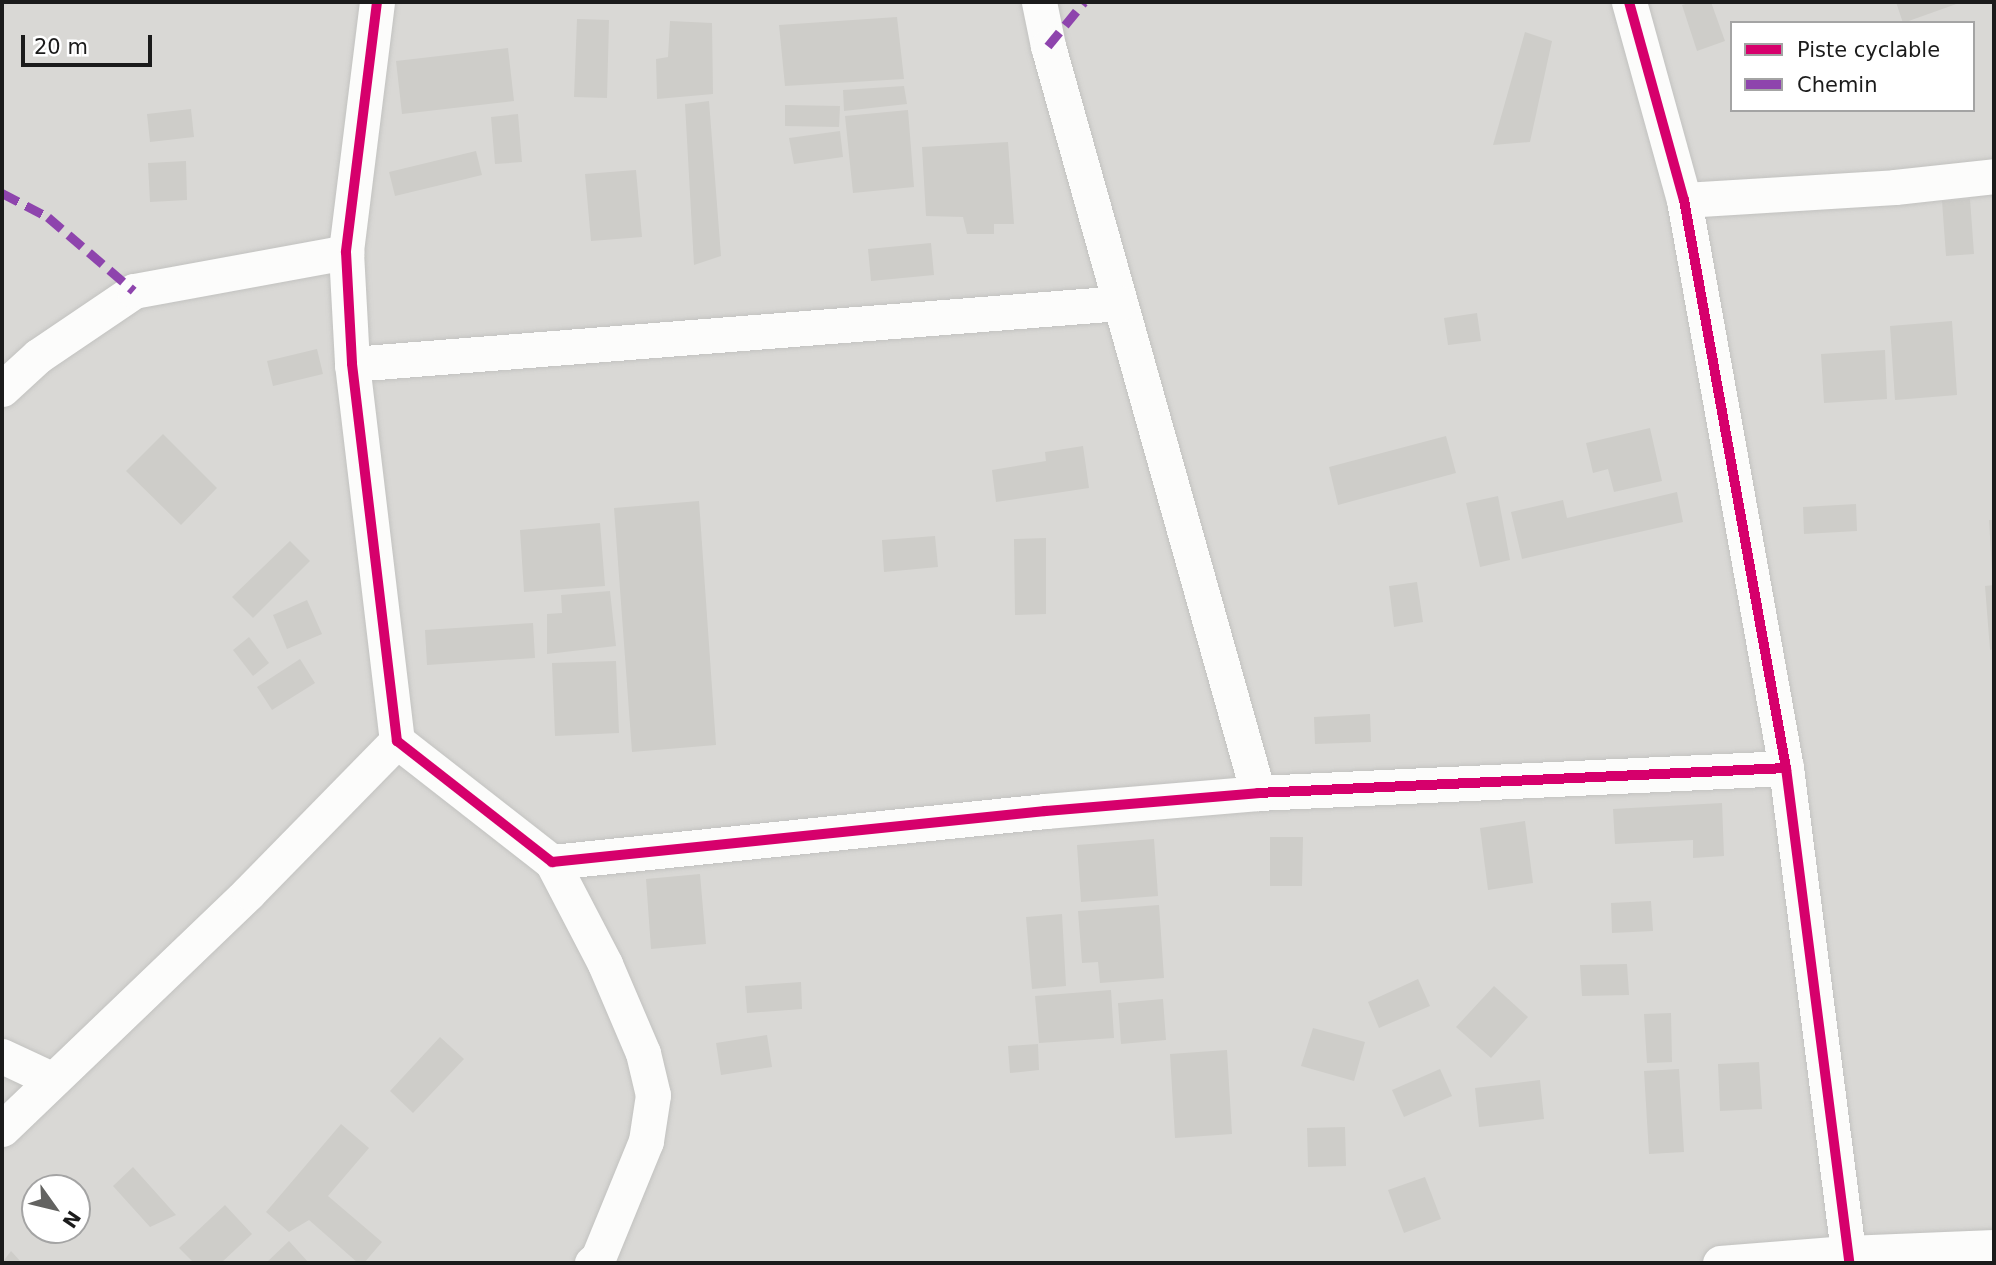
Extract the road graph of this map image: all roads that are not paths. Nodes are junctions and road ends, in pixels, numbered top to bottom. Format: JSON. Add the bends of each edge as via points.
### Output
{"nodes":[{"id":1,"x":377,"y":2,"type":"edge"},
{"id":2,"x":1039,"y":2,"type":"edge"},
{"id":3,"x":1629,"y":2,"type":"edge"},
{"id":4,"x":1994,"y":176,"type":"edge"},
{"id":5,"x":1684,"y":200,"type":"junction"},
{"id":6,"x":346,"y":252,"type":"junction"},
{"id":7,"x":1121,"y":303,"type":"junction"},
{"id":8,"x":352,"y":364,"type":"junction"},
{"id":9,"x":2,"y":389,"type":"edge"},
{"id":10,"x":397,"y":741,"type":"junction"},
{"id":11,"x":1786,"y":768,"type":"junction"},
{"id":12,"x":1258,"y":793,"type":"junction"},
{"id":13,"x":552,"y":862,"type":"junction"},
{"id":14,"x":2,"y":1056,"type":"edge"},
{"id":15,"x":51,"y":1079,"type":"junction"},
{"id":16,"x":2,"y":1129,"type":"edge"},
{"id":17,"x":1994,"y":1247,"type":"edge"},
{"id":18,"x":1848,"y":1258,"type":"edge"},
{"id":19,"x":601,"y":1262,"type":"edge"},
{"id":20,"x":1720,"y":1263,"type":"edge"}],
"edges":[{"from":1,"to":6,"type":"street"},
{"from":2,"to":7,"type":"street"},
{"from":3,"to":5,"type":"street"},
{"from":4,"to":5,"type":"street"},
{"from":5,"to":11,"type":"street"},
{"from":6,"to":8,"type":"street"},
{"from":6,"to":9,"type":"street","via":[[134,291],[38,356]]},
{"from":7,"to":8,"type":"street"},
{"from":7,"to":12,"type":"street"},
{"from":8,"to":10,"type":"street"},
{"from":10,"to":13,"type":"street"},
{"from":10,"to":15,"type":"street","via":[[249,892]]},
{"from":11,"to":12,"type":"street"},
{"from":11,"to":18,"type":"street"},
{"from":12,"to":13,"type":"street"},
{"from":13,"to":19,"type":"street","via":[[605,964],[643,1054],[653,1095],[646,1141]]},
{"from":14,"to":15,"type":"street"},
{"from":15,"to":16,"type":"street"},
{"from":17,"to":18,"type":"street"},
{"from":18,"to":20,"type":"street"}]}
